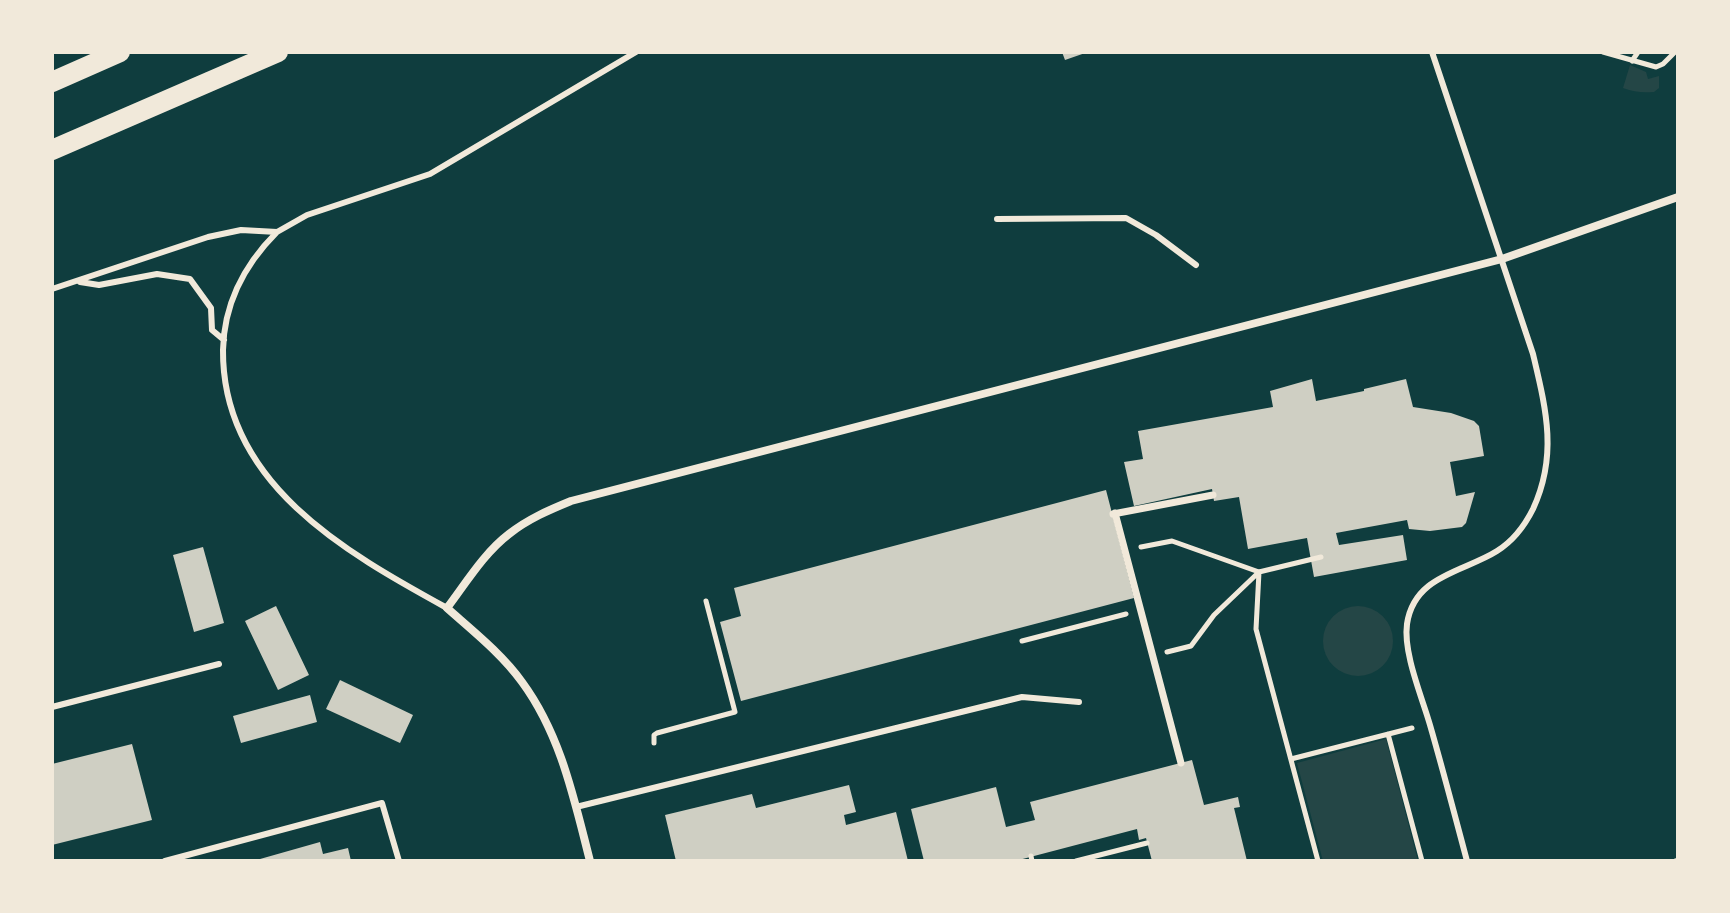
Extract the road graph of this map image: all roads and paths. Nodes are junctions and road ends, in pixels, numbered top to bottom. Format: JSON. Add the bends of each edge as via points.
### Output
{"nodes":[{"id":1,"x":120,"y":52,"type":"edge"},
{"id":2,"x":278,"y":52,"type":"edge"},
{"id":3,"x":636,"y":52,"type":"edge"},
{"id":4,"x":1432,"y":52,"type":"edge"},
{"id":5,"x":1603,"y":52,"type":"edge"},
{"id":6,"x":1638,"y":52,"type":"edge"},
{"id":7,"x":1675,"y":52,"type":"edge"},
{"id":8,"x":1632,"y":61,"type":"junction"},
{"id":9,"x":52,"y":82,"type":"edge"},
{"id":10,"x":52,"y":150,"type":"edge"},
{"id":11,"x":1678,"y":197,"type":"edge"},
{"id":12,"x":997,"y":219,"type":"dead end"},
{"id":13,"x":277,"y":232,"type":"junction"},
{"id":14,"x":1502,"y":259,"type":"junction"},
{"id":15,"x":1196,"y":265,"type":"dead end"},
{"id":16,"x":76,"y":281,"type":"junction"},
{"id":17,"x":52,"y":289,"type":"edge"},
{"id":18,"x":224,"y":340,"type":"junction"},
{"id":19,"x":1213,"y":495,"type":"dead end"},
{"id":20,"x":1136,"y":548,"type":"dead end"},
{"id":21,"x":1321,"y":557,"type":"dead end"},
{"id":22,"x":1259,"y":572,"type":"junction"},
{"id":23,"x":706,"y":601,"type":"dead end"},
{"id":24,"x":447,"y":608,"type":"junction"},
{"id":25,"x":1135,"y":612,"type":"dead end"},
{"id":26,"x":1022,"y":641,"type":"dead end"},
{"id":27,"x":1158,"y":654,"type":"dead end"},
{"id":28,"x":219,"y":664,"type":"dead end"},
{"id":29,"x":1079,"y":702,"type":"dead end"},
{"id":30,"x":52,"y":707,"type":"edge"},
{"id":31,"x":1412,"y":728,"type":"dead end"},
{"id":32,"x":1388,"y":734,"type":"junction"},
{"id":33,"x":654,"y":743,"type":"dead end"},
{"id":34,"x":1291,"y":759,"type":"junction"},
{"id":35,"x":1181,"y":763,"type":"dead end"},
{"id":36,"x":576,"y":807,"type":"junction"},
{"id":37,"x":1147,"y":843,"type":"dead end"},
{"id":38,"x":1096,"y":856,"type":"junction"},
{"id":39,"x":165,"y":861,"type":"edge"},
{"id":40,"x":399,"y":861,"type":"edge"},
{"id":41,"x":590,"y":861,"type":"edge"},
{"id":42,"x":1076,"y":861,"type":"edge"},
{"id":43,"x":1105,"y":861,"type":"edge"},
{"id":44,"x":1318,"y":861,"type":"edge"},
{"id":45,"x":1422,"y":861,"type":"edge"},
{"id":46,"x":1467,"y":861,"type":"edge"}],
"edges":[{"from":1,"to":9,"type":"main road"},
{"from":2,"to":10,"type":"main road"},
{"from":3,"to":13,"type":"lane","via":[[430,174],[307,215]]},
{"from":4,"to":14,"type":"lane"},
{"from":5,"to":8,"type":"path"},
{"from":6,"to":8,"type":"path"},
{"from":7,"to":8,"type":"path","via":[[1656,67]]},
{"from":11,"to":14,"type":"street"},
{"from":12,"to":15,"type":"lane","via":[[1126,218]]},
{"from":13,"to":16,"type":"lane","via":[[241,230],[208,237]]},
{"from":13,"to":18,"type":"lane","via":[[241,277]]},
{"from":14,"to":24,"type":"street","via":[[571,501],[507,535]]},
{"from":14,"to":46,"type":"lane","via":[[1543,396],[1548,463],[1542,490],[1513,539],[1440,576],[1424,589],[1407,624],[1413,666]]},
{"from":16,"to":17,"type":"lane"},
{"from":16,"to":18,"type":"lane","via":[[99,285],[157,274],[190,279],[211,308],[212,330]]},
{"from":18,"to":24,"type":"lane","via":[[228,400],[264,474],[301,514],[387,575]]},
{"from":19,"to":35,"type":"street","via":[[1114,514]]},
{"from":20,"to":22,"type":"path","via":[[1172,541]]},
{"from":21,"to":22,"type":"path"},
{"from":22,"to":27,"type":"path","via":[[1214,615],[1191,646]]},
{"from":22,"to":34,"type":"path","via":[[1256,629]]},
{"from":23,"to":33,"type":"path","via":[[735,712],[657,733]]},
{"from":24,"to":36,"type":"street","via":[[501,658],[539,707]]},
{"from":25,"to":26,"type":"path"},
{"from":28,"to":30,"type":"lane"},
{"from":29,"to":36,"type":"lane","via":[[1022,697]]},
{"from":31,"to":32,"type":"path"},
{"from":32,"to":34,"type":"path"},
{"from":32,"to":45,"type":"path"},
{"from":34,"to":44,"type":"path"},
{"from":36,"to":41,"type":"street"},
{"from":37,"to":38,"type":"path"},
{"from":38,"to":42,"type":"path"},
{"from":38,"to":43,"type":"path"},
{"from":39,"to":40,"type":"lane","via":[[382,803]]}]}
